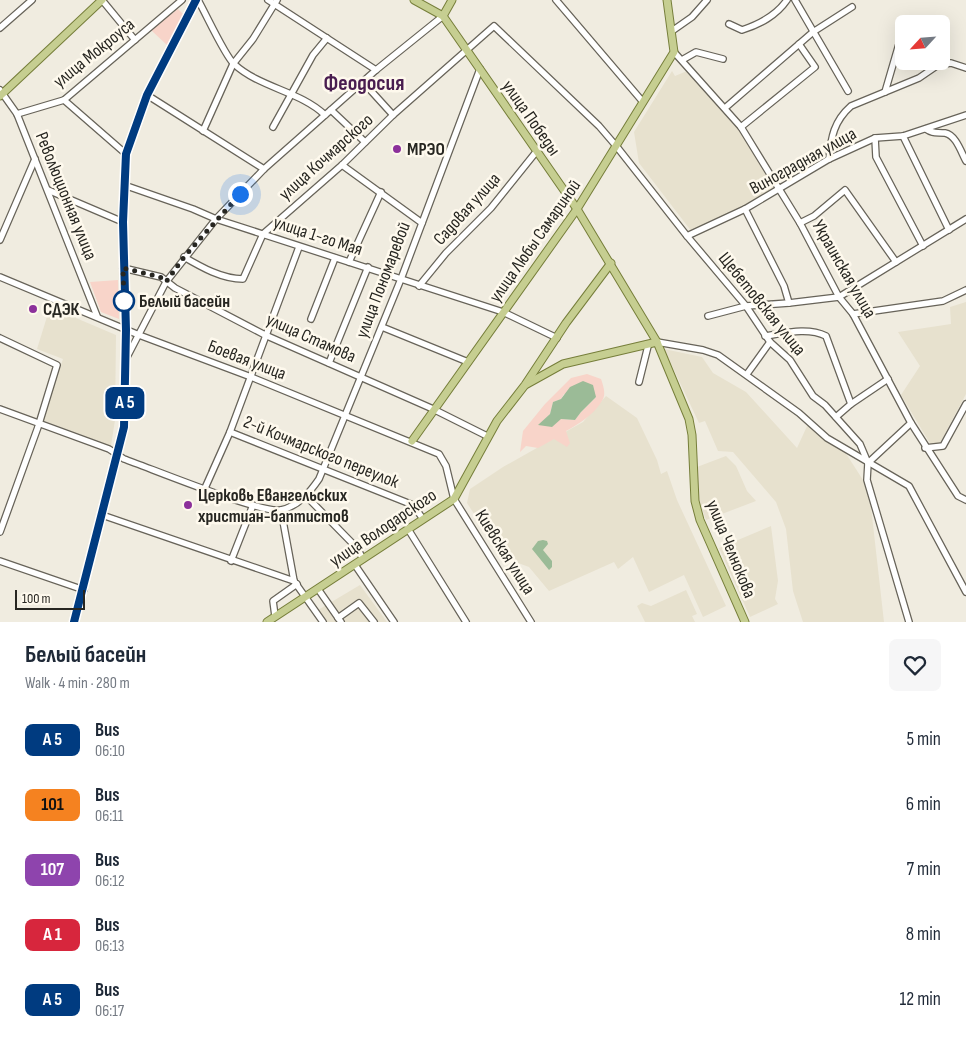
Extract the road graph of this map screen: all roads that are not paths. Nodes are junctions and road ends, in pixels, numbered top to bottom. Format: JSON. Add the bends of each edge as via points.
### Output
{"nodes":[{"id":1,"x":32,"y":0,"type":"edge"},
{"id":2,"x":102,"y":0,"type":"edge"},
{"id":3,"x":182,"y":0,"type":"edge"},
{"id":4,"x":197,"y":0,"type":"edge"},
{"id":5,"x":268,"y":0,"type":"edge"},
{"id":6,"x":414,"y":0,"type":"edge"},
{"id":7,"x":452,"y":0,"type":"edge"},
{"id":8,"x":556,"y":0,"type":"edge"},
{"id":9,"x":667,"y":0,"type":"edge"},
{"id":10,"x":707,"y":0,"type":"edge"},
{"id":11,"x":787,"y":0,"type":"edge"},
{"id":12,"x":795,"y":0,"type":"edge"},
{"id":13,"x":275,"y":2,"type":"edge"},
{"id":14,"x":852,"y":7,"type":"dead end"},
{"id":15,"x":443,"y":16,"type":"junction"},
{"id":16,"x":728,"y":24,"type":"dead end"},
{"id":17,"x":494,"y":26,"type":"joint"},
{"id":18,"x":0,"y":28,"type":"edge"},
{"id":19,"x":672,"y":31,"type":"junction"},
{"id":20,"x":813,"y":32,"type":"junction"},
{"id":21,"x":327,"y":38,"type":"junction"},
{"id":22,"x":135,"y":40,"type":"junction"},
{"id":23,"x":799,"y":44,"type":"junction"},
{"id":24,"x":467,"y":50,"type":"junction"},
{"id":25,"x":674,"y":52,"type":"junction"},
{"id":26,"x":895,"y":58,"type":"edge"},
{"id":27,"x":723,"y":59,"type":"dead end"},
{"id":28,"x":682,"y":60,"type":"junction"},
{"id":29,"x":233,"y":64,"type":"junction"},
{"id":30,"x":966,"y":68,"type":"edge"},
{"id":31,"x":480,"y":69,"type":"junction"},
{"id":32,"x":376,"y":70,"type":"junction"},
{"id":33,"x":362,"y":82,"type":"junction"},
{"id":34,"x":848,"y":90,"type":"dead end"},
{"id":35,"x":885,"y":92,"type":"junction"},
{"id":36,"x":1,"y":93,"type":"edge"},
{"id":37,"x":147,"y":95,"type":"junction"},
{"id":38,"x":292,"y":95,"type":"junction"},
{"id":39,"x":64,"y":100,"type":"junction"},
{"id":40,"x":644,"y":102,"type":"junction"},
{"id":41,"x":725,"y":108,"type":"junction"},
{"id":42,"x":331,"y":110,"type":"junction"},
{"id":43,"x":17,"y":114,"type":"junction"},
{"id":44,"x":325,"y":115,"type":"junction"},
{"id":45,"x":393,"y":115,"type":"junction"},
{"id":46,"x":966,"y":115,"type":"edge"},
{"id":47,"x":273,"y":127,"type":"dead end"},
{"id":48,"x":741,"y":127,"type":"junction"},
{"id":49,"x":926,"y":129,"type":"junction"},
{"id":50,"x":203,"y":131,"type":"junction"},
{"id":51,"x":903,"y":136,"type":"junction"},
{"id":52,"x":875,"y":138,"type":"junction"},
{"id":53,"x":364,"y":142,"type":"junction"},
{"id":54,"x":617,"y":147,"type":"junction"},
{"id":55,"x":536,"y":152,"type":"junction"},
{"id":56,"x":126,"y":154,"type":"junction"},
{"id":57,"x":35,"y":159,"type":"junction"},
{"id":58,"x":829,"y":159,"type":"junction"},
{"id":59,"x":966,"y":161,"type":"edge"},
{"id":60,"x":342,"y":165,"type":"junction"},
{"id":61,"x":264,"y":169,"type":"junction"},
{"id":62,"x":124,"y":185,"type":"junction"},
{"id":63,"x":48,"y":190,"type":"junction"},
{"id":64,"x":779,"y":191,"type":"junction"},
{"id":65,"x":381,"y":192,"type":"junction"},
{"id":66,"x":577,"y":209,"type":"junction"},
{"id":67,"x":745,"y":209,"type":"junction"},
{"id":68,"x":966,"y":219,"type":"edge"},
{"id":69,"x":216,"y":220,"type":"junction"},
{"id":70,"x":123,"y":222,"type":"junction"},
{"id":71,"x":422,"y":223,"type":"junction"},
{"id":72,"x":800,"y":223,"type":"junction"},
{"id":73,"x":949,"y":230,"type":"junction"},
{"id":74,"x":263,"y":234,"type":"junction"},
{"id":75,"x":687,"y":236,"type":"junction"},
{"id":76,"x":0,"y":240,"type":"edge"},
{"id":77,"x":924,"y":246,"type":"junction"},
{"id":78,"x":299,"y":247,"type":"junction"},
{"id":79,"x":184,"y":257,"type":"junction"},
{"id":80,"x":335,"y":258,"type":"junction"},
{"id":81,"x":349,"y":262,"type":"junction"},
{"id":82,"x":896,"y":262,"type":"junction"},
{"id":83,"x":611,"y":263,"type":"junction"},
{"id":84,"x":123,"y":268,"type":"junction"},
{"id":85,"x":368,"y":268,"type":"junction"},
{"id":86,"x":0,"y":277,"type":"edge"},
{"id":87,"x":402,"y":279,"type":"junction"},
{"id":88,"x":166,"y":282,"type":"junction"},
{"id":89,"x":419,"y":286,"type":"junction"},
{"id":90,"x":966,"y":290,"type":"edge"},
{"id":91,"x":839,"y":297,"type":"junction"},
{"id":92,"x":789,"y":303,"type":"junction"},
{"id":93,"x":746,"y":306,"type":"junction"},
{"id":94,"x":503,"y":312,"type":"junction"},
{"id":95,"x":853,"y":314,"type":"junction"},
{"id":96,"x":97,"y":316,"type":"junction"},
{"id":97,"x":708,"y":316,"type":"dead end"},
{"id":98,"x":311,"y":319,"type":"dead end"},
{"id":99,"x":382,"y":327,"type":"junction"},
{"id":100,"x":126,"y":330,"type":"junction"},
{"id":101,"x":140,"y":332,"type":"junction"},
{"id":102,"x":265,"y":335,"type":"junction"},
{"id":103,"x":765,"y":336,"type":"junction"},
{"id":104,"x":0,"y":338,"type":"edge"},
{"id":105,"x":557,"y":338,"type":"junction"},
{"id":106,"x":657,"y":342,"type":"junction"},
{"id":107,"x":770,"y":342,"type":"junction"},
{"id":108,"x":648,"y":346,"type":"junction"},
{"id":109,"x":126,"y":359,"type":"junction"},
{"id":110,"x":468,"y":362,"type":"junction"},
{"id":111,"x":329,"y":363,"type":"junction"},
{"id":112,"x":747,"y":374,"type":"junction"},
{"id":113,"x":251,"y":377,"type":"junction"},
{"id":114,"x":360,"y":377,"type":"junction"},
{"id":115,"x":888,"y":379,"type":"junction"},
{"id":116,"x":639,"y":382,"type":"dead end"},
{"id":117,"x":524,"y":385,"type":"junction"},
{"id":118,"x":851,"y":404,"type":"junction"},
{"id":119,"x":966,"y":404,"type":"edge"},
{"id":120,"x":0,"y":409,"type":"edge"},
{"id":121,"x":433,"y":409,"type":"junction"},
{"id":122,"x":346,"y":416,"type":"junction"},
{"id":123,"x":836,"y":417,"type":"junction"},
{"id":124,"x":911,"y":423,"type":"junction"},
{"id":125,"x":38,"y":424,"type":"junction"},
{"id":126,"x":230,"y":432,"type":"junction"},
{"id":127,"x":488,"y":436,"type":"junction"},
{"id":128,"x":412,"y":442,"type":"junction"},
{"id":129,"x":925,"y":448,"type":"junction"},
{"id":130,"x":115,"y":454,"type":"junction"},
{"id":131,"x":868,"y":463,"type":"junction"},
{"id":132,"x":322,"y":469,"type":"junction"},
{"id":133,"x":205,"y":488,"type":"junction"},
{"id":134,"x":307,"y":497,"type":"junction"},
{"id":135,"x":454,"y":499,"type":"junction"},
{"id":136,"x":966,"y":500,"type":"edge"},
{"id":137,"x":253,"y":505,"type":"junction"},
{"id":138,"x":281,"y":510,"type":"junction"},
{"id":139,"x":102,"y":514,"type":"junction"},
{"id":140,"x":423,"y":519,"type":"junction"},
{"id":141,"x":408,"y":529,"type":"junction"},
{"id":142,"x":0,"y":532,"type":"edge"},
{"id":143,"x":363,"y":559,"type":"junction"},
{"id":144,"x":0,"y":561,"type":"edge"},
{"id":145,"x":231,"y":561,"type":"junction"},
{"id":146,"x":355,"y":565,"type":"junction"},
{"id":147,"x":295,"y":583,"type":"junction"},
{"id":148,"x":318,"y":589,"type":"junction"},
{"id":149,"x":84,"y":590,"type":"junction"},
{"id":150,"x":966,"y":592,"type":"edge"},
{"id":151,"x":306,"y":597,"type":"junction"},
{"id":152,"x":275,"y":616,"type":"junction"},
{"id":153,"x":339,"y":620,"type":"edge"},
{"id":154,"x":74,"y":622,"type":"edge"},
{"id":155,"x":267,"y":622,"type":"edge"},
{"id":156,"x":323,"y":622,"type":"edge"},
{"id":157,"x":374,"y":622,"type":"edge"},
{"id":158,"x":394,"y":622,"type":"edge"},
{"id":159,"x":466,"y":622,"type":"edge"},
{"id":160,"x":531,"y":622,"type":"edge"},
{"id":161,"x":744,"y":622,"type":"edge"},
{"id":162,"x":909,"y":622,"type":"edge"}],
"edges":[{"from":1,"to":18,"type":"street"},
{"from":2,"to":22,"type":"street"},
{"from":2,"to":36,"type":"main road"},
{"from":3,"to":22,"type":"street","name":"улица Мокроуса"},
{"from":4,"to":29,"type":"street"},
{"from":4,"to":37,"type":"main road"},
{"from":5,"to":13,"type":"street"},
{"from":6,"to":15,"type":"main road","name":"улица Победы"},
{"from":7,"to":15,"type":"main road"},
{"from":8,"to":40,"type":"street"},
{"from":9,"to":19,"type":"main road"},
{"from":10,"to":19,"type":"street","via":[[692,17]]},
{"from":11,"to":16,"type":"street","via":[[779,11],[750,27],[742,30]]},
{"from":12,"to":20,"type":"street"},
{"from":13,"to":21,"type":"street"},
{"from":13,"to":29,"type":"street"},
{"from":14,"to":20,"type":"street"},
{"from":15,"to":24,"type":"main road","name":"улица Победы"},
{"from":15,"to":32,"type":"street"},
{"from":17,"to":24,"type":"street","name":"улица Кочмарского"},
{"from":17,"to":54,"type":"street","name":"Щебетовская улица"},
{"from":19,"to":25,"type":"main road"},
{"from":20,"to":23,"type":"street"},
{"from":20,"to":34,"type":"street"},
{"from":21,"to":32,"type":"street"},
{"from":21,"to":38,"type":"street","via":[[313,55]]},
{"from":22,"to":39,"type":"street","name":"улица Мокроуса"},
{"from":23,"to":41,"type":"street"},
{"from":23,"to":48,"type":"street","via":[[816,67]]},
{"from":24,"to":31,"type":"main road","name":"улица Победы"},
{"from":24,"to":45,"type":"street","name":"улица Кочмарского"},
{"from":25,"to":28,"type":"street","name":"Украинская улица"},
{"from":25,"to":40,"type":"main road","name":"улица Любы Самариной"},
{"from":26,"to":35,"type":"street"},
{"from":27,"to":28,"type":"street","via":[[696,52]]},
{"from":28,"to":41,"type":"street","name":"Украинская улица"},
{"from":29,"to":38,"type":"street"},
{"from":29,"to":50,"type":"street"},
{"from":30,"to":35,"type":"street","via":[[951,63],[938,65],[919,78]]},
{"from":31,"to":55,"type":"main road","name":"улица Победы"},
{"from":31,"to":71,"type":"street","name":"улица Пономаревой"},
{"from":32,"to":33,"type":"street"},
{"from":33,"to":42,"type":"street"},
{"from":33,"to":45,"type":"street"},
{"from":35,"to":58,"type":"street","via":[[842,113],[831,137]]},
{"from":36,"to":43,"type":"street","name":"Революционная улица"},
{"from":37,"to":50,"type":"street"},
{"from":37,"to":56,"type":"main road"},
{"from":38,"to":44,"type":"street","via":[[314,105]]},
{"from":38,"to":47,"type":"street"},
{"from":39,"to":43,"type":"street","name":"улица Мокроуса"},
{"from":39,"to":56,"type":"street"},
{"from":40,"to":54,"type":"main road","name":"улица Любы Самариной"},
{"from":41,"to":48,"type":"street","name":"Украинская улица"},
{"from":42,"to":44,"type":"street"},
{"from":42,"to":53,"type":"street"},
{"from":43,"to":57,"type":"street","name":"Революционная улица"},
{"from":44,"to":61,"type":"street"},
{"from":45,"to":53,"type":"street","name":"улица Кочмарского"},
{"from":46,"to":49,"type":"street","name":"Виноградная улица"},
{"from":48,"to":64,"type":"street","name":"Украинская улица"},
{"from":49,"to":51,"type":"street","name":"Виноградная улица"},
{"from":49,"to":59,"type":"street","via":[[933,134],[946,133],[954,138]]},
{"from":50,"to":61,"type":"street"},
{"from":51,"to":52,"type":"street","name":"Виноградная улица"},
{"from":51,"to":73,"type":"street"},
{"from":52,"to":58,"type":"street","name":"Виноградная улица"},
{"from":52,"to":77,"type":"street","via":[[876,157]]},
{"from":53,"to":60,"type":"street","name":"улица Кочмарского"},
{"from":54,"to":66,"type":"main road","name":"улица Любы Самариной"},
{"from":54,"to":75,"type":"street","name":"Щебетовская улица"},
{"from":55,"to":66,"type":"main road","name":"улица Победы"},
{"from":55,"to":89,"type":"street","name":"Садовая улица","via":[[491,208],[446,253]]},
{"from":56,"to":62,"type":"main road"},
{"from":57,"to":63,"type":"street","name":"Революционная улица"},
{"from":57,"to":76,"type":"street"},
{"from":58,"to":64,"type":"street","name":"Виноградная улица"},
{"from":60,"to":65,"type":"street"},
{"from":60,"to":74,"type":"street","name":"улица Кочмарского"},
{"from":61,"to":69,"type":"street"},
{"from":62,"to":69,"type":"street","name":"улица 1-го Мая"},
{"from":62,"to":70,"type":"main road"},
{"from":63,"to":70,"type":"street"},
{"from":63,"to":96,"type":"street","name":"Революционная улица"},
{"from":64,"to":67,"type":"street","name":"Виноградная улица"},
{"from":64,"to":72,"type":"street","name":"Украинская улица"},
{"from":65,"to":71,"type":"street"},
{"from":65,"to":81,"type":"street"},
{"from":66,"to":83,"type":"main road","name":"улица Победы"},
{"from":66,"to":94,"type":"main road","name":"улица Любы Самариной"},
{"from":67,"to":75,"type":"street","name":"Виноградная улица"},
{"from":67,"to":92,"type":"street","via":[[784,286]]},
{"from":68,"to":73,"type":"street"},
{"from":69,"to":74,"type":"street","name":"улица 1-го Мая"},
{"from":69,"to":79,"type":"street"},
{"from":70,"to":84,"type":"main road"},
{"from":71,"to":87,"type":"street","name":"улица Пономаревой"},
{"from":72,"to":82,"type":"street","via":[[814,216],[845,190]]},
{"from":72,"to":91,"type":"street","name":"Украинская улица"},
{"from":73,"to":77,"type":"street"},
{"from":74,"to":78,"type":"street","name":"улица 1-го Мая"},
{"from":74,"to":79,"type":"street","name":"улица Кочмарского","via":[[242,279],[203,268]]},
{"from":75,"to":93,"type":"street","name":"Щебетовская улица"},
{"from":77,"to":82,"type":"street"},
{"from":78,"to":80,"type":"street","name":"улица 1-го Мая"},
{"from":78,"to":102,"type":"street"},
{"from":79,"to":88,"type":"street"},
{"from":80,"to":81,"type":"street","name":"улица 1-го Мая"},
{"from":80,"to":98,"type":"street"},
{"from":81,"to":85,"type":"street","name":"улица 1-го Мая"},
{"from":82,"to":91,"type":"street"},
{"from":83,"to":105,"type":"main road","name":"улица Володарского"},
{"from":83,"to":106,"type":"main road","name":"улица Победы"},
{"from":84,"to":88,"type":"street","name":"улица Стамова","via":[[160,277]]},
{"from":84,"to":100,"type":"main road"},
{"from":85,"to":87,"type":"street","name":"улица 1-го Мая"},
{"from":85,"to":111,"type":"street"},
{"from":86,"to":96,"type":"street","name":"Боевая улица"},
{"from":87,"to":89,"type":"street","name":"улица 1-го Мая"},
{"from":87,"to":99,"type":"street","name":"улица Пономаревой"},
{"from":88,"to":101,"type":"street"},
{"from":88,"to":102,"type":"street","name":"улица Стамова"},
{"from":89,"to":94,"type":"street","name":"улица 1-го Мая"},
{"from":90,"to":95,"type":"street","via":[[943,301]]},
{"from":91,"to":92,"type":"street"},
{"from":91,"to":95,"type":"street","name":"Украинская улица"},
{"from":92,"to":93,"type":"street"},
{"from":93,"to":97,"type":"street"},
{"from":93,"to":103,"type":"street","name":"Щебетовская улица"},
{"from":94,"to":105,"type":"street","name":"улица 1-го Мая"},
{"from":94,"to":110,"type":"main road","name":"улица Любы Самариной"},
{"from":95,"to":115,"type":"street","name":"Украинская улица"},
{"from":96,"to":100,"type":"street","name":"Боевая улица"},
{"from":99,"to":110,"type":"street"},
{"from":99,"to":114,"type":"street","name":"улица Пономаревой"},
{"from":100,"to":101,"type":"street","name":"Боевая улица"},
{"from":100,"to":109,"type":"main road"},
{"from":101,"to":109,"type":"street"},
{"from":101,"to":113,"type":"street","name":"Боевая улица"},
{"from":102,"to":111,"type":"street","name":"улица Стамова"},
{"from":102,"to":113,"type":"street"},
{"from":103,"to":107,"type":"street","name":"Щебетовская улица"},
{"from":103,"to":118,"type":"street","via":[[792,331],[819,332],[826,336]]},
{"from":104,"to":125,"type":"street","via":[[57,365]]},
{"from":105,"to":117,"type":"main road","name":"улица Володарского"},
{"from":106,"to":108,"type":"main road","name":"улица Володарского"},
{"from":106,"to":112,"type":"street","via":[[718,355]]},
{"from":106,"to":161,"type":"main road","name":"улица Челнокова","via":[[689,419],[692,482],[697,510]]},
{"from":107,"to":112,"type":"street"},
{"from":107,"to":123,"type":"street","name":"Щебетовская улица","via":[[790,360],[813,396]]},
{"from":108,"to":116,"type":"street"},
{"from":108,"to":117,"type":"main road","name":"улица Володарского","via":[[626,348],[563,364]]},
{"from":109,"to":130,"type":"main road","via":[[124,427]]},
{"from":110,"to":121,"type":"main road","name":"улица Любы Самариной"},
{"from":111,"to":114,"type":"street","name":"улица Стамова"},
{"from":112,"to":131,"type":"street","via":[[827,438]]},
{"from":113,"to":122,"type":"street","name":"Боевая улица"},
{"from":113,"to":126,"type":"street"},
{"from":114,"to":121,"type":"street","name":"улица Стамова"},
{"from":114,"to":122,"type":"street","name":"улица Пономаревой"},
{"from":115,"to":118,"type":"street"},
{"from":115,"to":124,"type":"street","name":"Украинская улица"},
{"from":117,"to":127,"type":"main road","name":"улица Володарского"},
{"from":118,"to":123,"type":"street"},
{"from":119,"to":129,"type":"street","via":[[943,446]]},
{"from":120,"to":125,"type":"street"},
{"from":121,"to":127,"type":"street","name":"улица Стамова"},
{"from":121,"to":128,"type":"main road","name":"улица Любы Самариной"},
{"from":122,"to":128,"type":"street","name":"Боевая улица"},
{"from":122,"to":132,"type":"street","name":"улица Пономаревой"},
{"from":123,"to":131,"type":"street","name":"Щебетовская улица","via":[[860,444]]},
{"from":124,"to":129,"type":"street","name":"Украинская улица"},
{"from":124,"to":131,"type":"street"},
{"from":125,"to":130,"type":"street"},
{"from":125,"to":142,"type":"street"},
{"from":126,"to":132,"type":"street","name":"2-й Кочмарского переулок"},
{"from":126,"to":133,"type":"street"},
{"from":127,"to":135,"type":"main road","name":"улица Володарского"},
{"from":128,"to":135,"type":"street","name":"Боевая улица","via":[[439,454],[446,466]]},
{"from":129,"to":136,"type":"street","name":"Украинская улица","via":[[958,496]]},
{"from":130,"to":133,"type":"street"},
{"from":130,"to":139,"type":"main road"},
{"from":131,"to":150,"type":"street","via":[[909,486]]},
{"from":131,"to":162,"type":"street","name":"Щебетовская улица","via":[[867,480]]},
{"from":132,"to":134,"type":"street","name":"улица Пономаревой"},
{"from":132,"to":140,"type":"street","name":"2-й Кочмарского переулок","via":[[413,504]]},
{"from":133,"to":137,"type":"street"},
{"from":134,"to":138,"type":"street"},
{"from":134,"to":143,"type":"street","via":[[357,548]]},
{"from":135,"to":140,"type":"main road","name":"улица Володарского"},
{"from":135,"to":160,"type":"street","name":"Киевская улица"},
{"from":137,"to":138,"type":"street"},
{"from":137,"to":145,"type":"street"},
{"from":138,"to":147,"type":"street"},
{"from":139,"to":145,"type":"street"},
{"from":139,"to":149,"type":"main road"},
{"from":140,"to":141,"type":"main road","name":"улица Володарского"},
{"from":141,"to":143,"type":"main road","name":"улица Володарского"},
{"from":141,"to":159,"type":"street"},
{"from":143,"to":146,"type":"main road","name":"улица Володарского"},
{"from":144,"to":149,"type":"street"},
{"from":145,"to":147,"type":"street"},
{"from":146,"to":148,"type":"main road","name":"улица Володарского"},
{"from":146,"to":158,"type":"street"},
{"from":147,"to":151,"type":"street"},
{"from":147,"to":152,"type":"street","via":[[273,601]]},
{"from":148,"to":151,"type":"main road","name":"улица Володарского"},
{"from":148,"to":153,"type":"street"},
{"from":149,"to":154,"type":"main road"},
{"from":151,"to":152,"type":"main road","name":"улица Володарского"},
{"from":151,"to":156,"type":"street"},
{"from":152,"to":155,"type":"main road","name":"улица Володарского"},
{"from":153,"to":157,"type":"street","via":[[359,603]]}]}
